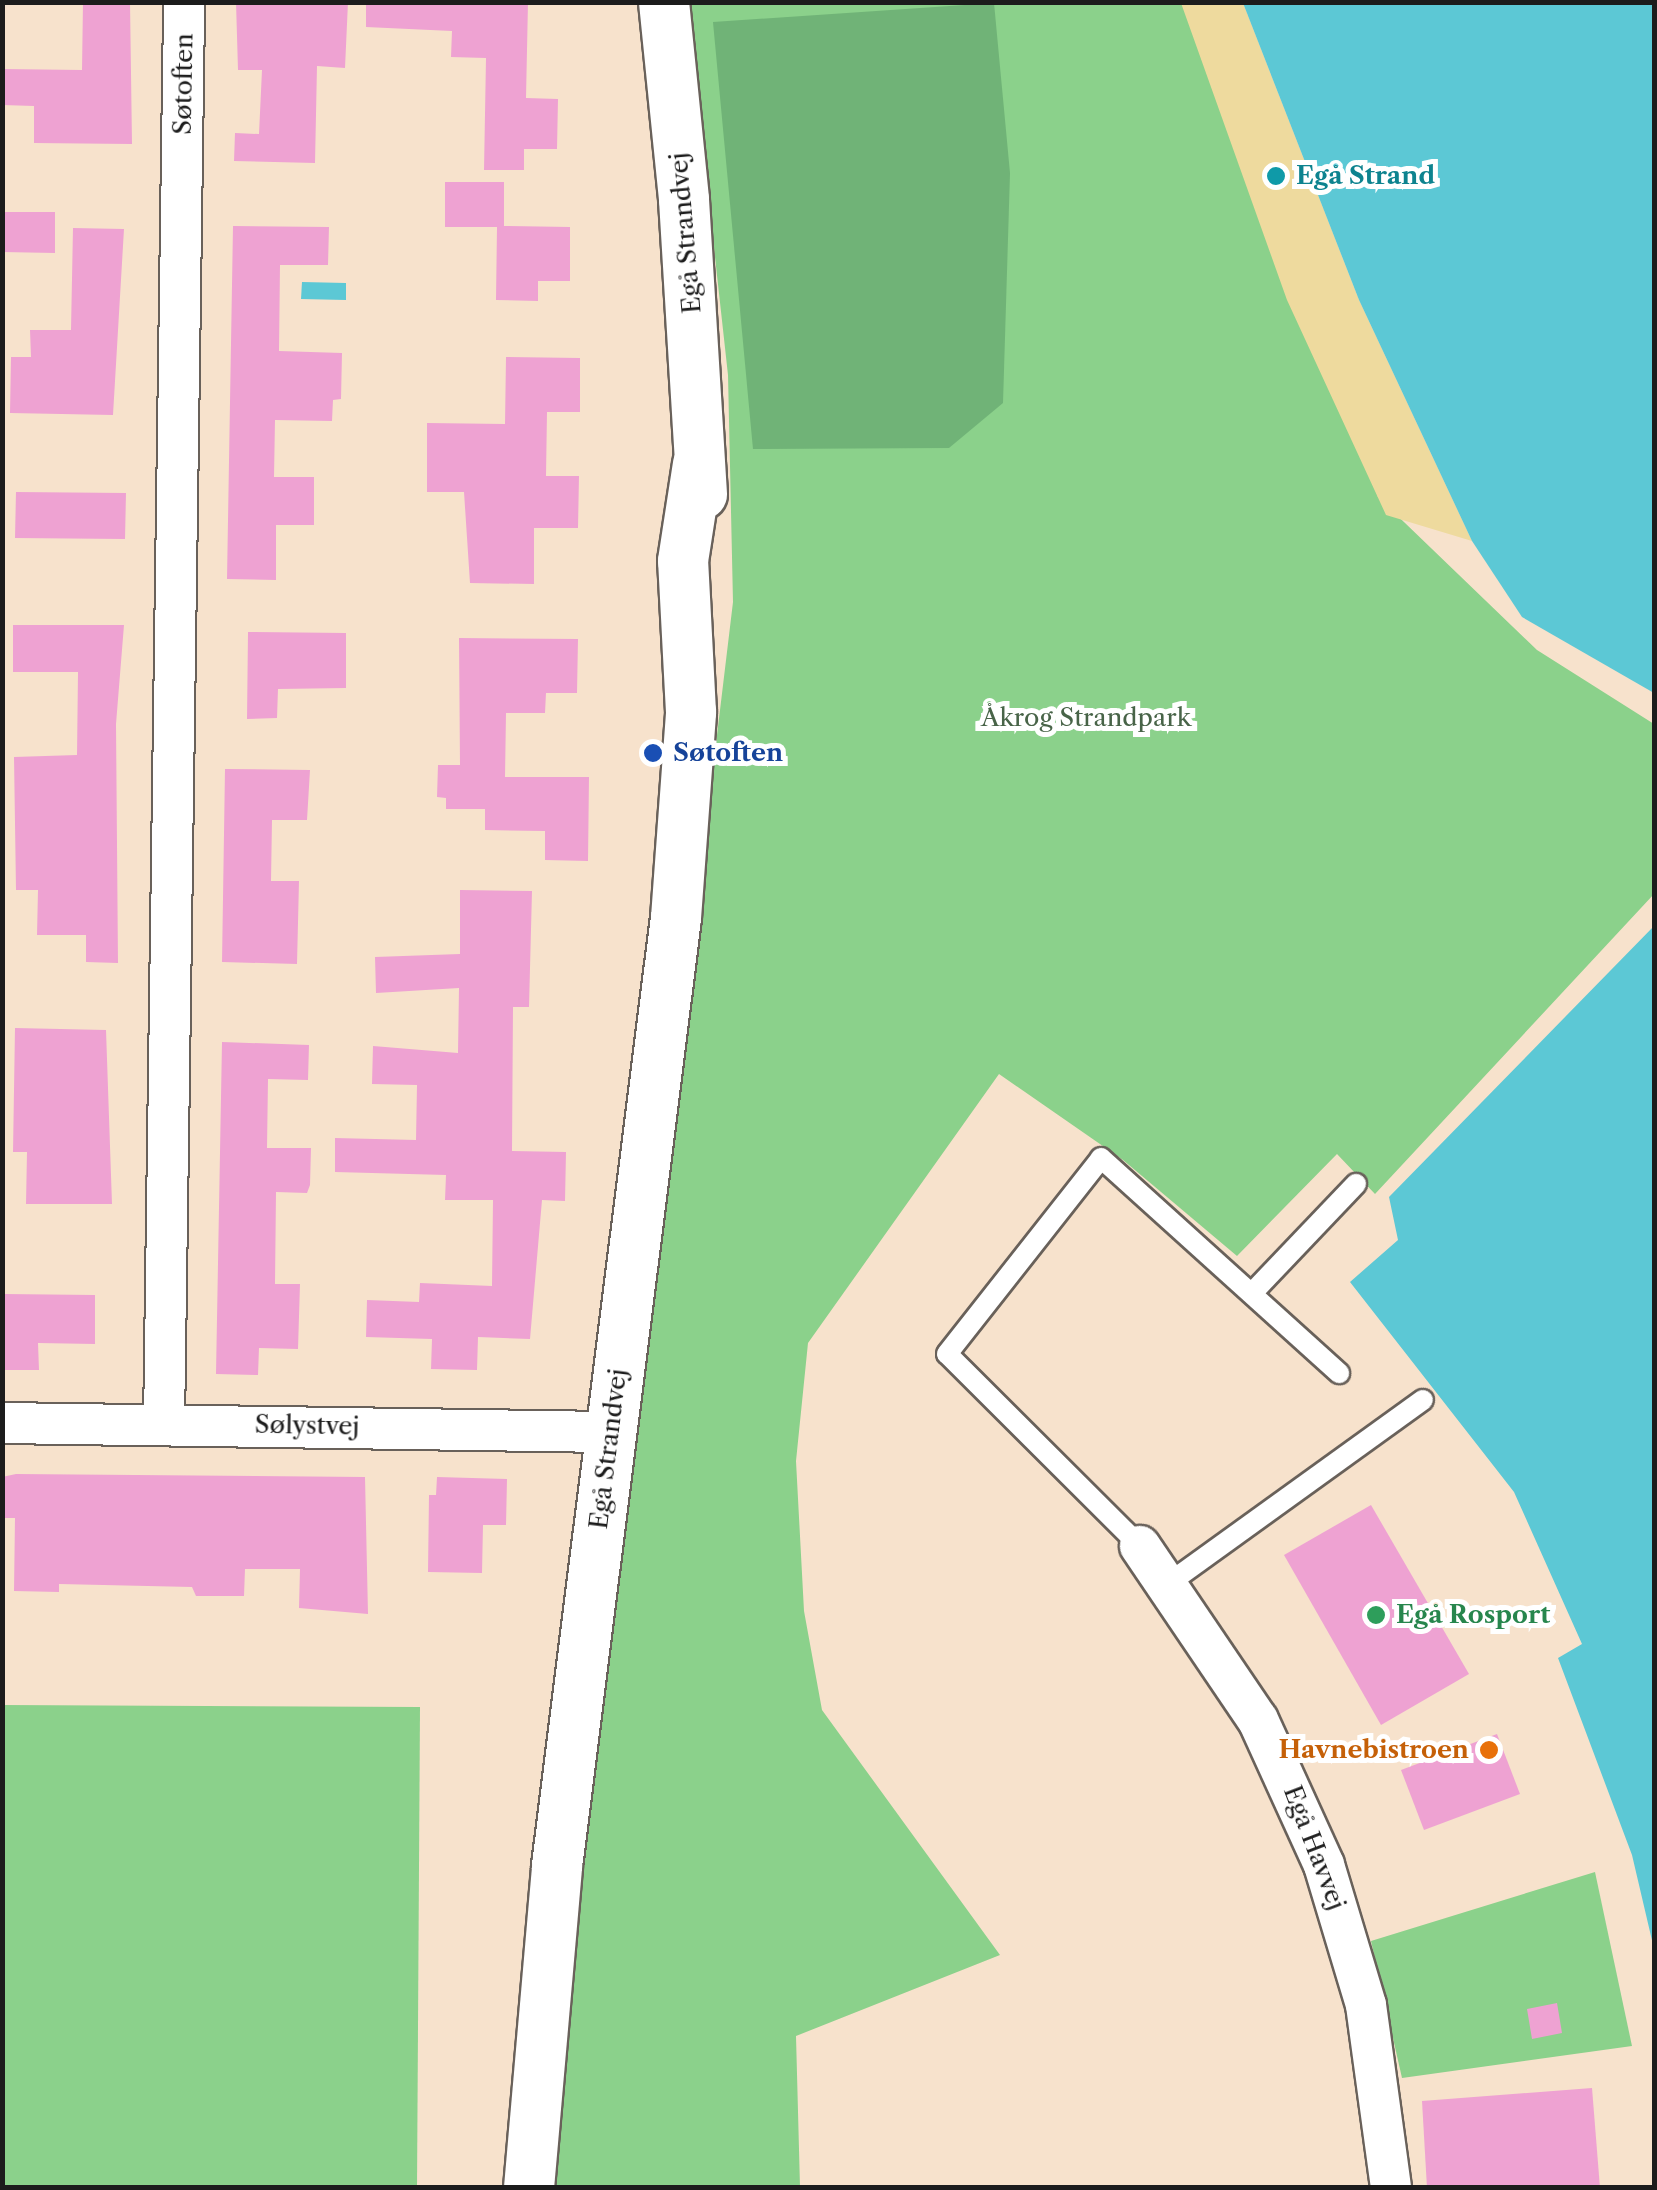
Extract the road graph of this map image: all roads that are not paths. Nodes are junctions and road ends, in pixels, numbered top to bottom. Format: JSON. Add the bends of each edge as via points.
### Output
{"nodes":[{"id":1,"x":184,"y":2,"type":"edge"},
{"id":2,"x":664,"y":2,"type":"edge"},
{"id":3,"x":1356,"y":1184,"type":"dead end"},
{"id":4,"x":1254,"y":1291,"type":"junction"},
{"id":5,"x":1340,"y":1373,"type":"dead end"},
{"id":6,"x":1423,"y":1400,"type":"dead end"},
{"id":7,"x":2,"y":1422,"type":"edge"},
{"id":8,"x":164,"y":1425,"type":"junction"},
{"id":9,"x":611,"y":1432,"type":"junction"},
{"id":10,"x":1140,"y":1546,"type":"joint"},
{"id":11,"x":1169,"y":1583,"type":"junction"},
{"id":12,"x":528,"y":2188,"type":"edge"},
{"id":13,"x":1391,"y":2188,"type":"edge"}],
"edges":[{"from":1,"to":8,"type":"street","name":"Søtoften"},
{"from":2,"to":9,"type":"street","name":"Egå Strandvej","via":[[711,603],[691,712],[676,918]]},
{"from":3,"to":4,"type":"lane"},
{"from":4,"to":5,"type":"lane"},
{"from":4,"to":10,"type":"lane","via":[[1102,1158],[947,1354]]},
{"from":6,"to":11,"type":"lane"},
{"from":7,"to":8,"type":"street","name":"Sølystvej"},
{"from":8,"to":9,"type":"street","name":"Sølystvej"},
{"from":9,"to":12,"type":"street","name":"Egå Strandvej","via":[[557,1866]]},
{"from":10,"to":11,"type":"street","name":"Egå Havvej"},
{"from":11,"to":13,"type":"street","name":"Egå Havvej","via":[[1258,1720],[1324,1865],[1366,2005]]}]}
